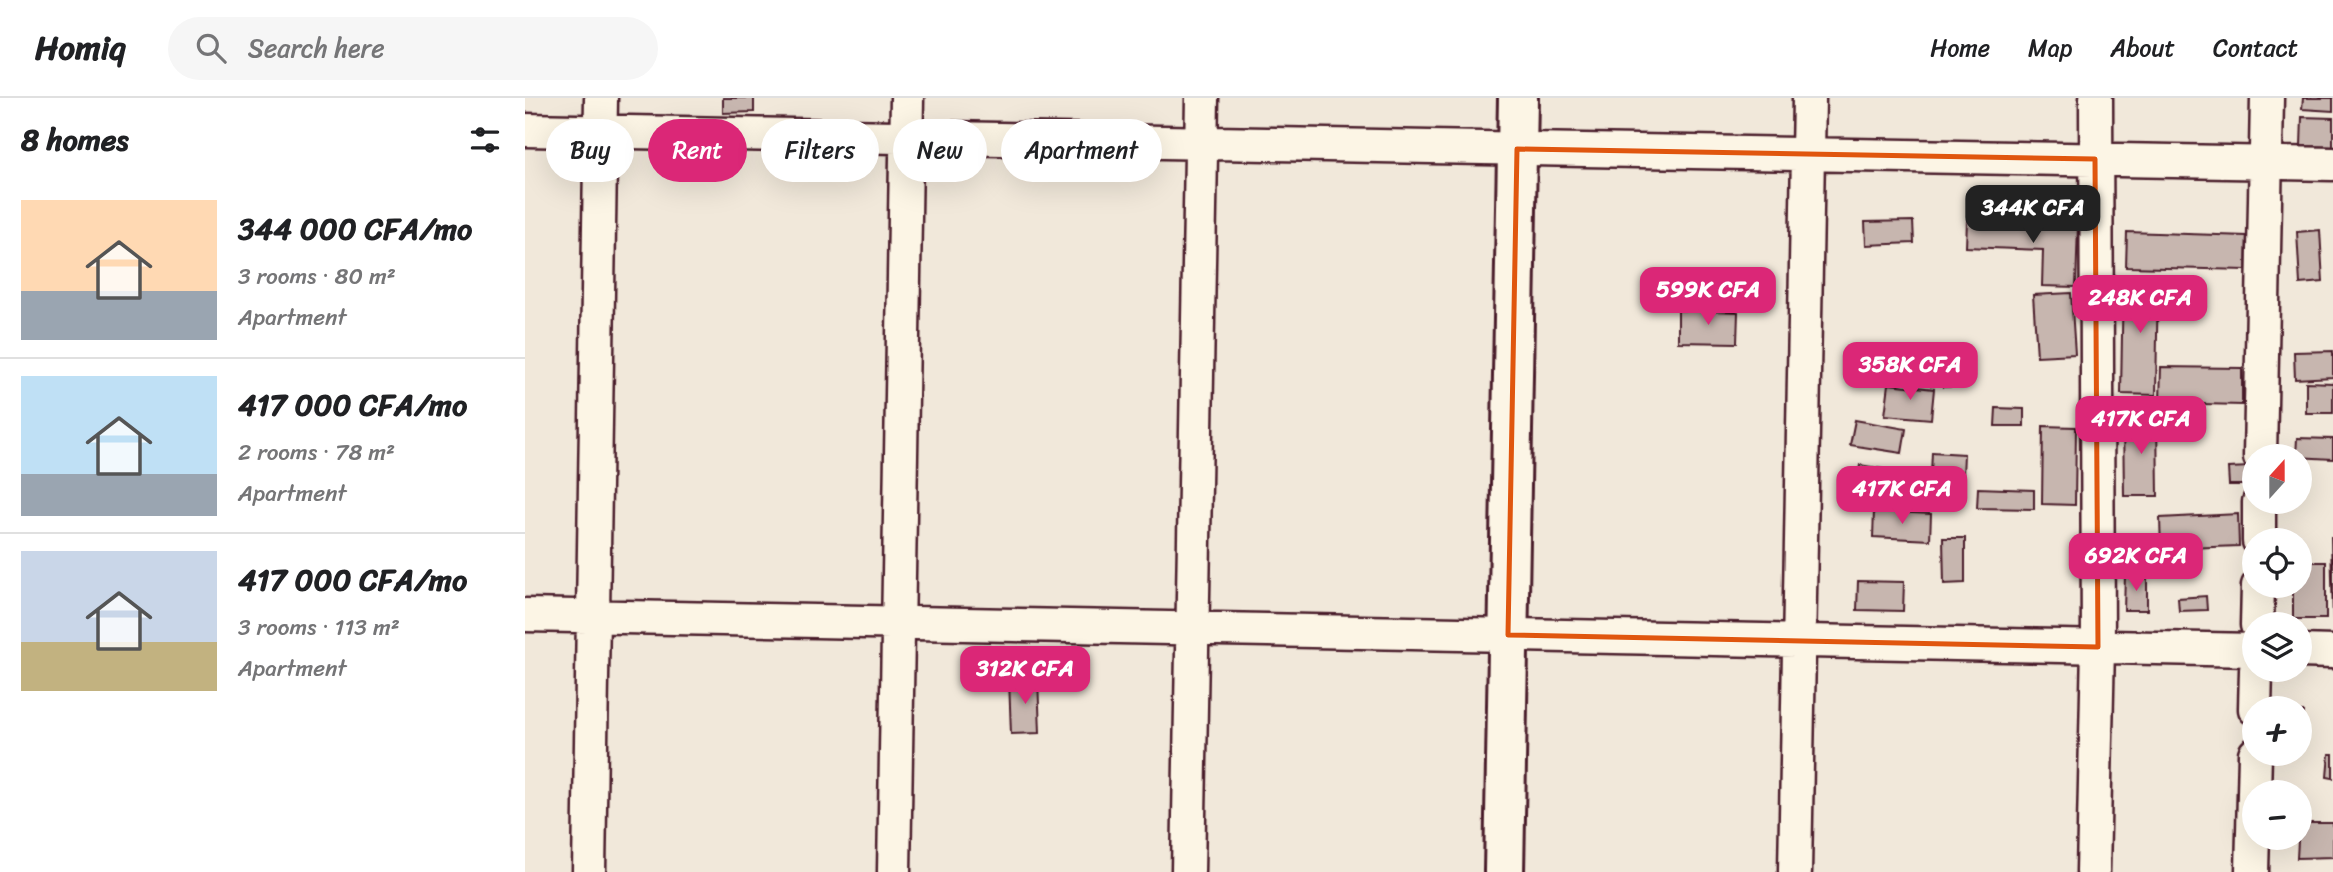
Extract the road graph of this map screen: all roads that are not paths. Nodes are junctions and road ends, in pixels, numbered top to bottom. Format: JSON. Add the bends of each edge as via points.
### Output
{"nodes":[{"id":1,"x":601,"y":98,"type":"edge"},
{"id":2,"x":907,"y":98,"type":"edge"},
{"id":3,"x":1202,"y":98,"type":"edge"},
{"id":4,"x":1518,"y":98,"type":"edge"},
{"id":5,"x":1809,"y":98,"type":"edge"},
{"id":6,"x":2096,"y":98,"type":"edge"},
{"id":7,"x":2267,"y":98,"type":"edge"},
{"id":8,"x":600,"y":119,"type":"edge"},
{"id":9,"x":906,"y":119,"type":"edge"},
{"id":10,"x":525,"y":130,"type":"edge"},
{"id":11,"x":546,"y":130,"type":"edge"},
{"id":12,"x":634,"y":132,"type":"edge"},
{"id":13,"x":893,"y":137,"type":"edge"},
{"id":14,"x":987,"y":138,"type":"edge"},
{"id":15,"x":1201,"y":142,"type":"junction"},
{"id":16,"x":1517,"y":149,"type":"junction"},
{"id":17,"x":1808,"y":154,"type":"junction"},
{"id":18,"x":2095,"y":159,"type":"junction"},
{"id":19,"x":2266,"y":162,"type":"junction"},
{"id":20,"x":2333,"y":164,"type":"edge"},
{"id":21,"x":599,"y":182,"type":"edge"},
{"id":22,"x":905,"y":182,"type":"edge"},
{"id":23,"x":2260,"y":444,"type":"edge"},
{"id":24,"x":525,"y":615,"type":"edge"},
{"id":25,"x":593,"y":617,"type":"junction"},
{"id":26,"x":898,"y":623,"type":"junction"},
{"id":27,"x":1192,"y":629,"type":"junction"},
{"id":28,"x":1509,"y":635,"type":"junction"},
{"id":29,"x":1799,"y":641,"type":"junction"},
{"id":30,"x":2098,"y":647,"type":"junction"},
{"id":31,"x":2242,"y":650,"type":"edge"},
{"id":32,"x":2312,"y":651,"type":"edge"},
{"id":33,"x":2333,"y":652,"type":"edge"},
{"id":34,"x":2255,"y":766,"type":"edge"},
{"id":35,"x":589,"y":872,"type":"edge"},
{"id":36,"x":894,"y":872,"type":"edge"},
{"id":37,"x":1188,"y":872,"type":"edge"},
{"id":38,"x":1504,"y":872,"type":"edge"},
{"id":39,"x":1795,"y":872,"type":"edge"},
{"id":40,"x":2094,"y":872,"type":"edge"},
{"id":41,"x":2252,"y":872,"type":"edge"}],
"edges":[{"from":1,"to":8,"type":"street"},
{"from":2,"to":9,"type":"street"},
{"from":3,"to":15,"type":"street"},
{"from":4,"to":16,"type":"street"},
{"from":5,"to":17,"type":"street"},
{"from":6,"to":18,"type":"street"},
{"from":7,"to":19,"type":"street"},
{"from":10,"to":11,"type":"street"},
{"from":12,"to":13,"type":"street"},
{"from":14,"to":15,"type":"street"},
{"from":15,"to":16,"type":"street"},
{"from":15,"to":27,"type":"street"},
{"from":16,"to":17,"type":"street"},
{"from":16,"to":28,"type":"street"},
{"from":17,"to":18,"type":"street"},
{"from":17,"to":29,"type":"street"},
{"from":18,"to":19,"type":"street"},
{"from":18,"to":30,"type":"street"},
{"from":19,"to":20,"type":"street"},
{"from":19,"to":23,"type":"street"},
{"from":21,"to":25,"type":"street"},
{"from":22,"to":26,"type":"street"},
{"from":24,"to":25,"type":"street"},
{"from":25,"to":26,"type":"street"},
{"from":25,"to":35,"type":"street"},
{"from":26,"to":27,"type":"street"},
{"from":26,"to":36,"type":"street"},
{"from":27,"to":28,"type":"street"},
{"from":27,"to":37,"type":"street"},
{"from":28,"to":29,"type":"street"},
{"from":28,"to":38,"type":"street"},
{"from":29,"to":30,"type":"street"},
{"from":29,"to":39,"type":"street"},
{"from":30,"to":31,"type":"street"},
{"from":30,"to":40,"type":"street"},
{"from":32,"to":33,"type":"street"},
{"from":34,"to":41,"type":"street"}]}
